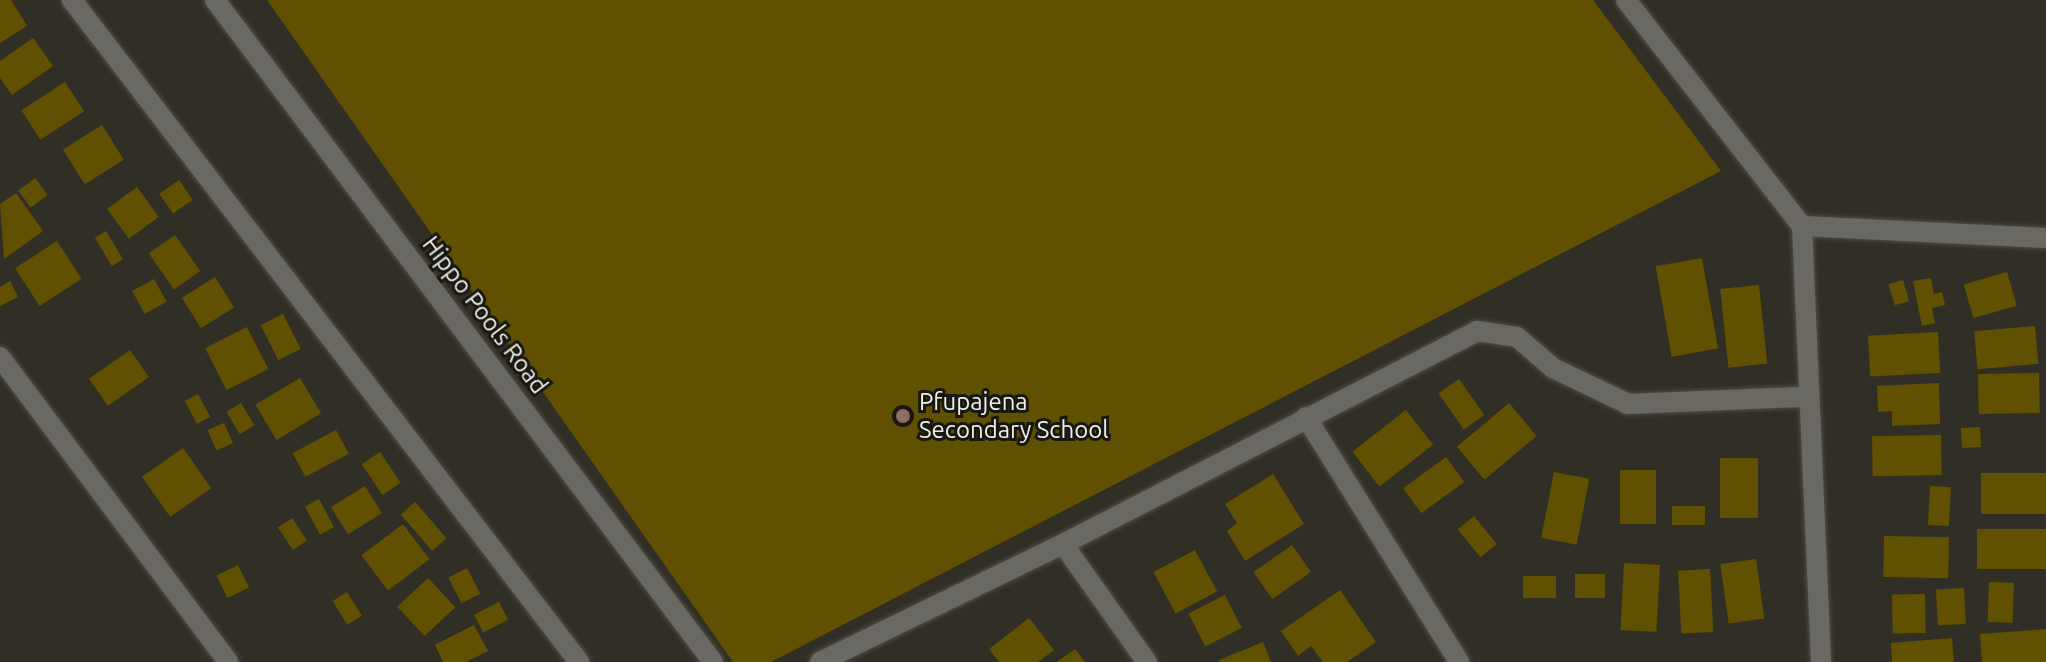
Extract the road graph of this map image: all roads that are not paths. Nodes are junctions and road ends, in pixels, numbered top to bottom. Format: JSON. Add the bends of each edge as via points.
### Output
{"nodes":[{"id":1,"x":72,"y":0,"type":"edge"},
{"id":2,"x":215,"y":0,"type":"edge"},
{"id":3,"x":1626,"y":0,"type":"edge"},
{"id":4,"x":1802,"y":226,"type":"junction"},
{"id":5,"x":2046,"y":238,"type":"edge"},
{"id":6,"x":0,"y":357,"type":"edge"},
{"id":7,"x":1806,"y":397,"type":"junction"},
{"id":8,"x":1306,"y":417,"type":"junction"},
{"id":9,"x":1063,"y":544,"type":"junction"},
{"id":10,"x":228,"y":662,"type":"edge"},
{"id":11,"x":579,"y":662,"type":"edge"},
{"id":12,"x":713,"y":662,"type":"edge"},
{"id":13,"x":820,"y":662,"type":"edge"},
{"id":14,"x":1147,"y":662,"type":"edge"},
{"id":15,"x":1459,"y":662,"type":"edge"},
{"id":16,"x":1821,"y":662,"type":"edge"}],
"edges":[{"from":1,"to":11,"type":"street"},
{"from":2,"to":12,"type":"street","name":"Hippo Pools Road"},
{"from":3,"to":4,"type":"street"},
{"from":4,"to":5,"type":"street"},
{"from":4,"to":7,"type":"street"},
{"from":6,"to":10,"type":"street"},
{"from":7,"to":8,"type":"street","via":[[1628,404],[1553,368],[1517,337],[1477,331]]},
{"from":7,"to":16,"type":"street"},
{"from":8,"to":9,"type":"street"},
{"from":8,"to":15,"type":"street"},
{"from":9,"to":13,"type":"street"},
{"from":9,"to":14,"type":"street"}]}
